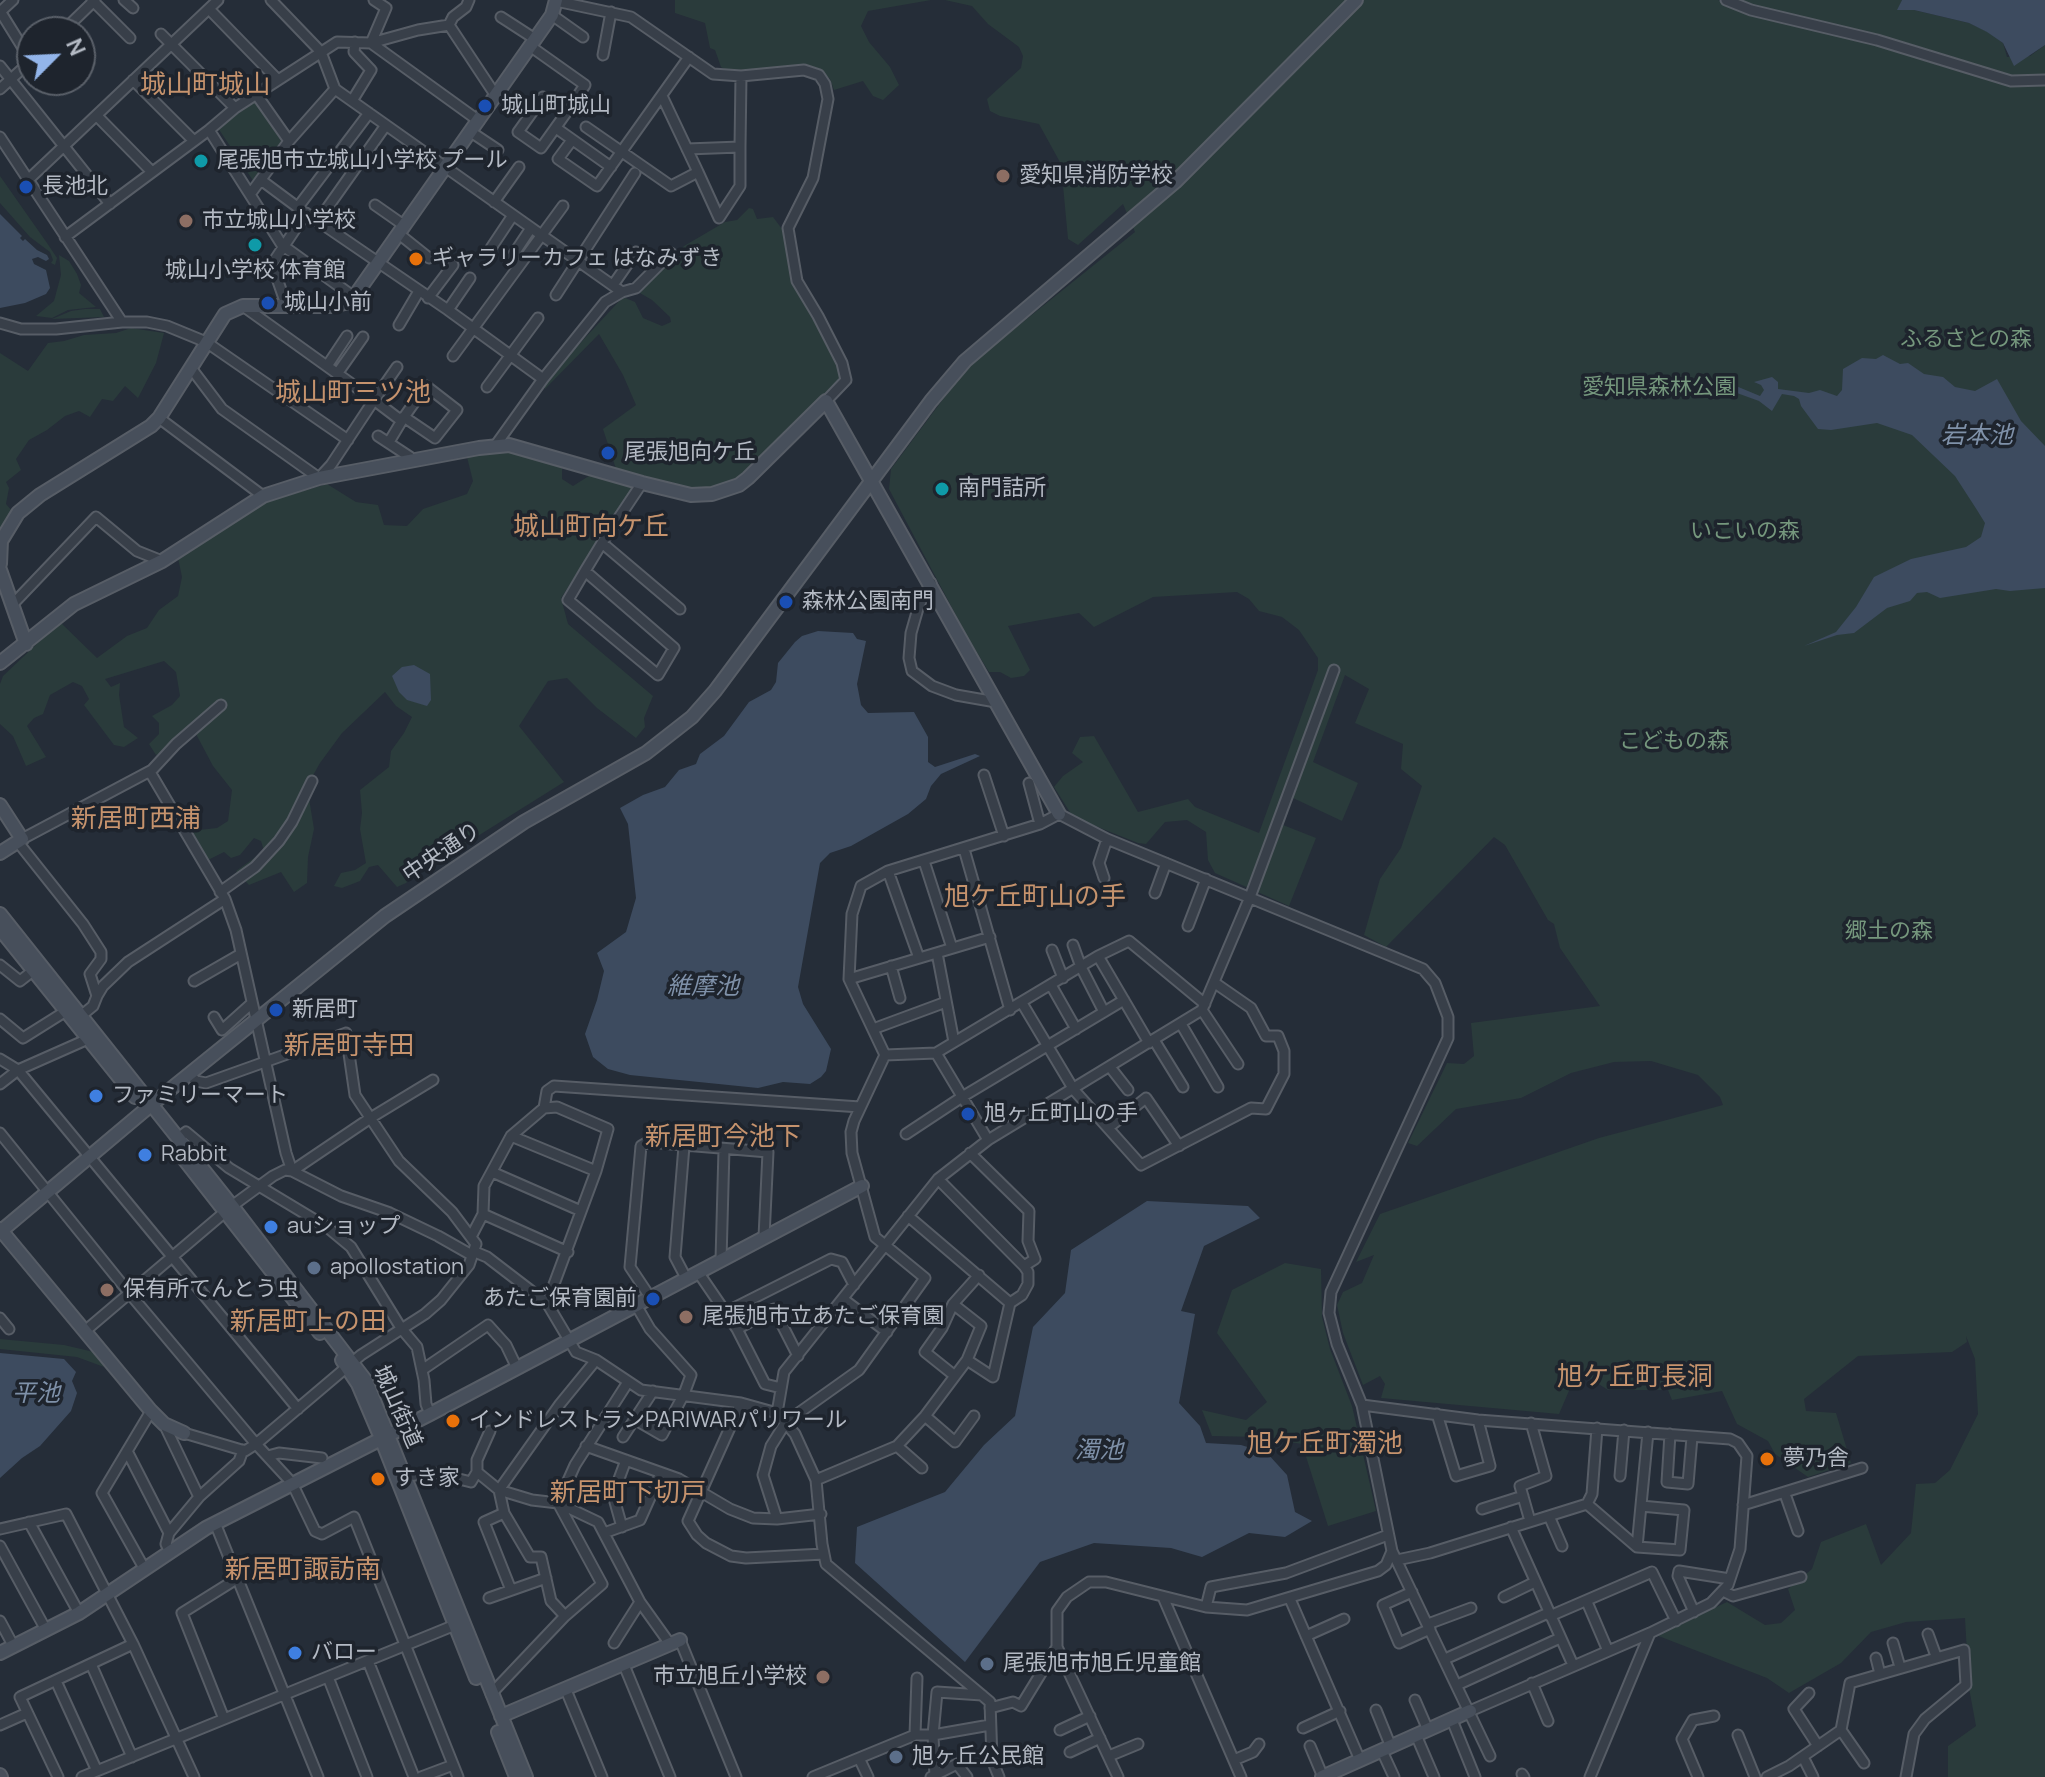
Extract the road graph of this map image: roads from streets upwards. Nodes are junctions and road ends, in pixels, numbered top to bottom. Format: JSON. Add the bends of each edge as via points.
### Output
{"nodes":[{"id":1,"x":13,"y":0,"type":"edge"},
{"id":2,"x":124,"y":0,"type":"edge"},
{"id":3,"x":218,"y":0,"type":"edge"},
{"id":4,"x":271,"y":0,"type":"edge"},
{"id":5,"x":469,"y":0,"type":"edge"},
{"id":6,"x":556,"y":0,"type":"edge"},
{"id":7,"x":1356,"y":0,"type":"edge"},
{"id":8,"x":1726,"y":0,"type":"edge"},
{"id":9,"x":93,"y":1,"type":"edge"},
{"id":10,"x":378,"y":1,"type":"edge"},
{"id":11,"x":593,"y":4,"type":"edge"},
{"id":12,"x":133,"y":8,"type":"dead end"},
{"id":13,"x":209,"y":9,"type":"junction"},
{"id":14,"x":0,"y":12,"type":"edge"},
{"id":15,"x":611,"y":12,"type":"junction"},
{"id":16,"x":552,"y":15,"type":"junction"},
{"id":17,"x":78,"y":16,"type":"edge"},
{"id":18,"x":501,"y":17,"type":"dead end"},
{"id":19,"x":449,"y":25,"type":"junction"},
{"id":20,"x":161,"y":34,"type":"dead end"},
{"id":21,"x":16,"y":36,"type":"edge"},
{"id":22,"x":583,"y":37,"type":"dead end"},
{"id":23,"x":130,"y":38,"type":"dead end"},
{"id":24,"x":355,"y":42,"type":"junction"},
{"id":25,"x":533,"y":42,"type":"junction"},
{"id":26,"x":371,"y":43,"type":"junction"},
{"id":27,"x":171,"y":44,"type":"junction"},
{"id":28,"x":321,"y":52,"type":"junction"},
{"id":29,"x":603,"y":55,"type":"dead end"},
{"id":30,"x":689,"y":57,"type":"junction"},
{"id":31,"x":0,"y":66,"type":"edge"},
{"id":32,"x":16,"y":75,"type":"edge"},
{"id":33,"x":741,"y":76,"type":"junction"},
{"id":34,"x":11,"y":80,"type":"junction"},
{"id":35,"x":133,"y":80,"type":"junction"},
{"id":36,"x":278,"y":80,"type":"junction"},
{"id":37,"x":2045,"y":80,"type":"edge"},
{"id":38,"x":0,"y":89,"type":"edge"},
{"id":39,"x":335,"y":89,"type":"junction"},
{"id":40,"x":256,"y":94,"type":"junction"},
{"id":41,"x":496,"y":96,"type":"junction"},
{"id":42,"x":662,"y":96,"type":"junction"},
{"id":43,"x":352,"y":101,"type":"junction"},
{"id":44,"x":235,"y":108,"type":"junction"},
{"id":45,"x":369,"y":113,"type":"junction"},
{"id":46,"x":566,"y":113,"type":"junction"},
{"id":47,"x":97,"y":116,"type":"junction"},
{"id":48,"x":386,"y":125,"type":"junction"},
{"id":49,"x":475,"y":126,"type":"junction"},
{"id":50,"x":586,"y":127,"type":"dead end"},
{"id":51,"x":556,"y":128,"type":"junction"},
{"id":52,"x":209,"y":130,"type":"junction"},
{"id":53,"x":0,"y":137,"type":"edge"},
{"id":54,"x":572,"y":140,"type":"junction"},
{"id":55,"x":194,"y":141,"type":"junction"},
{"id":56,"x":289,"y":141,"type":"junction"},
{"id":57,"x":65,"y":147,"type":"junction"},
{"id":58,"x":740,"y":147,"type":"junction"},
{"id":59,"x":687,"y":149,"type":"junction"},
{"id":60,"x":498,"y":150,"type":"dead end"},
{"id":61,"x":623,"y":151,"type":"junction"},
{"id":62,"x":446,"y":167,"type":"junction"},
{"id":63,"x":519,"y":167,"type":"dead end"},
{"id":64,"x":611,"y":167,"type":"junction"},
{"id":65,"x":152,"y":172,"type":"junction"},
{"id":66,"x":698,"y":172,"type":"junction"},
{"id":67,"x":635,"y":173,"type":"dead end"},
{"id":68,"x":28,"y":180,"type":"junction"},
{"id":69,"x":261,"y":180,"type":"junction"},
{"id":70,"x":251,"y":193,"type":"junction"},
{"id":71,"x":494,"y":202,"type":"junction"},
{"id":72,"x":110,"y":204,"type":"junction"},
{"id":73,"x":375,"y":205,"type":"dead end"},
{"id":74,"x":563,"y":206,"type":"dead end"},
{"id":75,"x":302,"y":210,"type":"junction"},
{"id":76,"x":513,"y":215,"type":"junction"},
{"id":77,"x":318,"y":221,"type":"junction"},
{"id":78,"x":531,"y":228,"type":"junction"},
{"id":79,"x":402,"y":230,"type":"junction"},
{"id":80,"x":542,"y":236,"type":"junction"},
{"id":81,"x":65,"y":237,"type":"junction"},
{"id":82,"x":282,"y":245,"type":"junction"},
{"id":83,"x":491,"y":248,"type":"dead end"},
{"id":84,"x":636,"y":252,"type":"dead end"},
{"id":85,"x":671,"y":253,"type":"dead end"},
{"id":86,"x":429,"y":258,"type":"dead end"},
{"id":87,"x":509,"y":261,"type":"dead end"},
{"id":88,"x":577,"y":261,"type":"junction"},
{"id":89,"x":379,"y":262,"type":"junction"},
{"id":90,"x":453,"y":265,"type":"dead end"},
{"id":91,"x":470,"y":278,"type":"dead end"},
{"id":92,"x":617,"y":288,"type":"junction"},
{"id":93,"x":419,"y":291,"type":"junction"},
{"id":94,"x":556,"y":295,"type":"dead end"},
{"id":95,"x":354,"y":297,"type":"junction"},
{"id":96,"x":428,"y":298,"type":"junction"},
{"id":97,"x":243,"y":306,"type":"junction"},
{"id":98,"x":287,"y":307,"type":"junction"},
{"id":99,"x":448,"y":310,"type":"junction"},
{"id":100,"x":538,"y":318,"type":"dead end"},
{"id":101,"x":122,"y":322,"type":"junction"},
{"id":102,"x":0,"y":323,"type":"edge"},
{"id":103,"x":399,"y":325,"type":"dead end"},
{"id":104,"x":473,"y":329,"type":"junction"},
{"id":105,"x":347,"y":336,"type":"dead end"},
{"id":106,"x":363,"y":337,"type":"dead end"},
{"id":107,"x":206,"y":342,"type":"junction"},
{"id":108,"x":453,"y":356,"type":"dead end"},
{"id":109,"x":510,"y":357,"type":"junction"},
{"id":110,"x":327,"y":366,"type":"junction"},
{"id":111,"x":397,"y":367,"type":"dead end"},
{"id":112,"x":191,"y":368,"type":"junction"},
{"id":113,"x":337,"y":374,"type":"junction"},
{"id":114,"x":543,"y":379,"type":"junction"},
{"id":115,"x":487,"y":387,"type":"dead end"},
{"id":116,"x":374,"y":400,"type":"junction"},
{"id":117,"x":826,"y":401,"type":"junction"},
{"id":118,"x":404,"y":417,"type":"junction"},
{"id":119,"x":159,"y":418,"type":"junction"},
{"id":120,"x":378,"y":436,"type":"dead end"},
{"id":121,"x":348,"y":440,"type":"junction"},
{"id":122,"x":389,"y":442,"type":"junction"},
{"id":123,"x":495,"y":446,"type":"junction"},
{"id":124,"x":409,"y":461,"type":"junction"},
{"id":125,"x":319,"y":478,"type":"junction"},
{"id":126,"x":871,"y":479,"type":"junction"},
{"id":127,"x":642,"y":483,"type":"junction"},
{"id":128,"x":263,"y":496,"type":"junction"},
{"id":129,"x":602,"y":543,"type":"junction"},
{"id":130,"x":162,"y":561,"type":"junction"},
{"id":131,"x":0,"y":567,"type":"edge"},
{"id":132,"x":585,"y":571,"type":"junction"},
{"id":133,"x":931,"y":583,"type":"junction"},
{"id":134,"x":12,"y":605,"type":"junction"},
{"id":135,"x":680,"y":609,"type":"dead end"},
{"id":136,"x":26,"y":644,"type":"junction"},
{"id":137,"x":0,"y":663,"type":"edge"},
{"id":138,"x":1334,"y":670,"type":"dead end"},
{"id":139,"x":996,"y":702,"type":"junction"},
{"id":140,"x":221,"y":705,"type":"dead end"},
{"id":141,"x":150,"y":772,"type":"junction"},
{"id":142,"x":984,"y":775,"type":"dead end"},
{"id":143,"x":312,"y":781,"type":"dead end"},
{"id":144,"x":1029,"y":783,"type":"dead end"},
{"id":145,"x":0,"y":805,"type":"edge"},
{"id":146,"x":1059,"y":814,"type":"junction"},
{"id":147,"x":1040,"y":824,"type":"junction"},
{"id":148,"x":1004,"y":836,"type":"junction"},
{"id":149,"x":1107,"y":839,"type":"junction"},
{"id":150,"x":20,"y":840,"type":"junction"},
{"id":151,"x":964,"y":849,"type":"junction"},
{"id":152,"x":0,"y":853,"type":"edge"},
{"id":153,"x":924,"y":861,"type":"junction"},
{"id":154,"x":1166,"y":863,"type":"junction"},
{"id":155,"x":888,"y":871,"type":"junction"},
{"id":156,"x":1104,"y":878,"type":"dead end"},
{"id":157,"x":1206,"y":879,"type":"junction"},
{"id":158,"x":1155,"y":893,"type":"dead end"},
{"id":159,"x":223,"y":896,"type":"junction"},
{"id":160,"x":1250,"y":897,"type":"junction"},
{"id":161,"x":0,"y":914,"type":"edge"},
{"id":162,"x":1188,"y":926,"type":"dead end"},
{"id":163,"x":0,"y":929,"type":"edge"},
{"id":164,"x":990,"y":937,"type":"junction"},
{"id":165,"x":1073,"y":945,"type":"dead end"},
{"id":166,"x":952,"y":948,"type":"junction"},
{"id":167,"x":1052,"y":950,"type":"dead end"},
{"id":168,"x":937,"y":953,"type":"junction"},
{"id":169,"x":241,"y":954,"type":"junction"},
{"id":170,"x":1098,"y":956,"type":"junction"},
{"id":171,"x":919,"y":958,"type":"junction"},
{"id":172,"x":0,"y":965,"type":"edge"},
{"id":173,"x":891,"y":966,"type":"junction"},
{"id":174,"x":1081,"y":967,"type":"junction"},
{"id":175,"x":34,"y":970,"type":"junction"},
{"id":176,"x":1063,"y":978,"type":"junction"},
{"id":177,"x":849,"y":979,"type":"junction"},
{"id":178,"x":194,"y":981,"type":"dead end"},
{"id":179,"x":1215,"y":983,"type":"junction"},
{"id":180,"x":1051,"y":985,"type":"junction"},
{"id":181,"x":97,"y":996,"type":"junction"},
{"id":182,"x":900,"y":998,"type":"dead end"},
{"id":183,"x":1124,"y":1000,"type":"junction"},
{"id":184,"x":946,"y":1002,"type":"junction"},
{"id":185,"x":252,"y":1003,"type":"junction"},
{"id":186,"x":1022,"y":1003,"type":"junction"},
{"id":187,"x":1204,"y":1007,"type":"junction"},
{"id":188,"x":1010,"y":1010,"type":"junction"},
{"id":189,"x":66,"y":1011,"type":"junction"},
{"id":190,"x":1104,"y":1012,"type":"junction"},
{"id":191,"x":82,"y":1015,"type":"junction"},
{"id":192,"x":214,"y":1017,"type":"dead end"},
{"id":193,"x":0,"y":1019,"type":"edge"},
{"id":194,"x":256,"y":1019,"type":"junction"},
{"id":195,"x":1181,"y":1024,"type":"junction"},
{"id":196,"x":873,"y":1029,"type":"junction"},
{"id":197,"x":1076,"y":1029,"type":"junction"},
{"id":198,"x":88,"y":1039,"type":"junction"},
{"id":199,"x":1151,"y":1041,"type":"junction"},
{"id":200,"x":954,"y":1042,"type":"junction"},
{"id":201,"x":1046,"y":1047,"type":"junction"},
{"id":202,"x":936,"y":1053,"type":"junction"},
{"id":203,"x":885,"y":1055,"type":"junction"},
{"id":204,"x":0,"y":1059,"type":"edge"},
{"id":205,"x":265,"y":1061,"type":"junction"},
{"id":206,"x":1238,"y":1064,"type":"dead end"},
{"id":207,"x":1110,"y":1067,"type":"junction"},
{"id":208,"x":18,"y":1070,"type":"junction"},
{"id":209,"x":190,"y":1075,"type":"junction"},
{"id":210,"x":433,"y":1080,"type":"dead end"},
{"id":211,"x":0,"y":1084,"type":"edge"},
{"id":212,"x":1183,"y":1087,"type":"dead end"},
{"id":213,"x":1218,"y":1087,"type":"dead end"},
{"id":214,"x":1074,"y":1090,"type":"junction"},
{"id":215,"x":1128,"y":1090,"type":"dead end"},
{"id":216,"x":962,"y":1097,"type":"junction"},
{"id":217,"x":148,"y":1107,"type":"junction"},
{"id":218,"x":860,"y":1107,"type":"junction"},
{"id":219,"x":544,"y":1108,"type":"junction"},
{"id":220,"x":372,"y":1117,"type":"junction"},
{"id":221,"x":1108,"y":1128,"type":"junction"},
{"id":222,"x":0,"y":1133,"type":"edge"},
{"id":223,"x":906,"y":1134,"type":"dead end"},
{"id":224,"x":511,"y":1136,"type":"junction"},
{"id":225,"x":178,"y":1138,"type":"junction"},
{"id":226,"x":988,"y":1140,"type":"junction"},
{"id":227,"x":684,"y":1146,"type":"junction"},
{"id":228,"x":1179,"y":1146,"type":"junction"},
{"id":229,"x":724,"y":1149,"type":"junction"},
{"id":230,"x":970,"y":1153,"type":"junction"},
{"id":231,"x":90,"y":1158,"type":"junction"},
{"id":232,"x":292,"y":1171,"type":"junction"},
{"id":233,"x":596,"y":1171,"type":"junction"},
{"id":234,"x":492,"y":1172,"type":"junction"},
{"id":235,"x":938,"y":1179,"type":"junction"},
{"id":236,"x":261,"y":1186,"type":"junction"},
{"id":237,"x":862,"y":1186,"type":"junction"},
{"id":238,"x":49,"y":1193,"type":"junction"},
{"id":239,"x":228,"y":1209,"type":"junction"},
{"id":240,"x":581,"y":1211,"type":"junction"},
{"id":241,"x":483,"y":1214,"type":"junction"},
{"id":242,"x":908,"y":1216,"type":"junction"},
{"id":243,"x":0,"y":1231,"type":"edge"},
{"id":244,"x":472,"y":1235,"type":"junction"},
{"id":245,"x":764,"y":1237,"type":"junction"},
{"id":246,"x":885,"y":1246,"type":"junction"},
{"id":247,"x":475,"y":1252,"type":"junction"},
{"id":248,"x":568,"y":1252,"type":"junction"},
{"id":249,"x":174,"y":1257,"type":"junction"},
{"id":250,"x":721,"y":1260,"type":"junction"},
{"id":251,"x":1024,"y":1266,"type":"junction"},
{"id":252,"x":692,"y":1275,"type":"junction"},
{"id":253,"x":979,"y":1275,"type":"junction"},
{"id":254,"x":854,"y":1285,"type":"junction"},
{"id":255,"x":130,"y":1294,"type":"junction"},
{"id":256,"x":650,"y":1297,"type":"junction"},
{"id":257,"x":843,"y":1299,"type":"junction"},
{"id":258,"x":547,"y":1303,"type":"junction"},
{"id":259,"x":1010,"y":1303,"type":"junction"},
{"id":260,"x":953,"y":1304,"type":"junction"},
{"id":261,"x":636,"y":1305,"type":"junction"},
{"id":262,"x":726,"y":1312,"type":"junction"},
{"id":263,"x":0,"y":1318,"type":"edge"},
{"id":264,"x":401,"y":1328,"type":"junction"},
{"id":265,"x":9,"y":1329,"type":"dead end"},
{"id":266,"x":737,"y":1329,"type":"junction"},
{"id":267,"x":85,"y":1331,"type":"junction"},
{"id":268,"x":887,"y":1332,"type":"junction"},
{"id":269,"x":569,"y":1340,"type":"junction"},
{"id":270,"x":798,"y":1356,"type":"junction"},
{"id":271,"x":596,"y":1360,"type":"junction"},
{"id":272,"x":967,"y":1360,"type":"junction"},
{"id":273,"x":350,"y":1364,"type":"junction"},
{"id":274,"x":517,"y":1368,"type":"junction"},
{"id":275,"x":422,"y":1370,"type":"junction"},
{"id":276,"x":955,"y":1376,"type":"junction"},
{"id":277,"x":628,"y":1382,"type":"junction"},
{"id":278,"x":781,"y":1388,"type":"junction"},
{"id":279,"x":653,"y":1391,"type":"junction"},
{"id":280,"x":684,"y":1394,"type":"junction"},
{"id":281,"x":741,"y":1403,"type":"junction"},
{"id":282,"x":1362,"y":1405,"type":"junction"},
{"id":283,"x":298,"y":1409,"type":"junction"},
{"id":284,"x":151,"y":1411,"type":"junction"},
{"id":285,"x":777,"y":1413,"type":"junction"},
{"id":286,"x":430,"y":1414,"type":"junction"},
{"id":287,"x":1437,"y":1414,"type":"junction"},
{"id":288,"x":925,"y":1416,"type":"junction"},
{"id":289,"x":974,"y":1416,"type":"dead end"},
{"id":290,"x":636,"y":1420,"type":"junction"},
{"id":291,"x":1478,"y":1420,"type":"junction"},
{"id":292,"x":786,"y":1422,"type":"junction"},
{"id":293,"x":1531,"y":1423,"type":"junction"},
{"id":294,"x":164,"y":1424,"type":"junction"},
{"id":295,"x":1597,"y":1428,"type":"junction"},
{"id":296,"x":1624,"y":1430,"type":"junction"},
{"id":297,"x":490,"y":1431,"type":"dead end"},
{"id":298,"x":1648,"y":1432,"type":"junction"},
{"id":299,"x":184,"y":1433,"type":"joint"},
{"id":300,"x":1670,"y":1434,"type":"junction"},
{"id":301,"x":385,"y":1436,"type":"junction"},
{"id":302,"x":623,"y":1437,"type":"dead end"},
{"id":303,"x":1692,"y":1437,"type":"junction"},
{"id":304,"x":256,"y":1444,"type":"junction"},
{"id":305,"x":586,"y":1446,"type":"junction"},
{"id":306,"x":897,"y":1446,"type":"junction"},
{"id":307,"x":243,"y":1450,"type":"junction"},
{"id":308,"x":127,"y":1451,"type":"junction"},
{"id":309,"x":268,"y":1456,"type":"junction"},
{"id":310,"x":322,"y":1458,"type":"dead end"},
{"id":311,"x":626,"y":1460,"type":"junction"},
{"id":312,"x":922,"y":1468,"type":"dead end"},
{"id":313,"x":1862,"y":1468,"type":"dead end"},
{"id":314,"x":477,"y":1472,"type":"junction"},
{"id":315,"x":661,"y":1473,"type":"junction"},
{"id":316,"x":406,"y":1476,"type":"junction"},
{"id":317,"x":1620,"y":1476,"type":"dead end"},
{"id":318,"x":816,"y":1480,"type":"junction"},
{"id":319,"x":292,"y":1483,"type":"junction"},
{"id":320,"x":499,"y":1490,"type":"junction"},
{"id":321,"x":701,"y":1493,"type":"junction"},
{"id":322,"x":1785,"y":1494,"type":"junction"},
{"id":323,"x":1523,"y":1496,"type":"junction"},
{"id":324,"x":199,"y":1497,"type":"junction"},
{"id":325,"x":558,"y":1503,"type":"junction"},
{"id":326,"x":1587,"y":1504,"type":"junction"},
{"id":327,"x":1743,"y":1505,"type":"junction"},
{"id":328,"x":1641,"y":1506,"type":"junction"},
{"id":329,"x":1482,"y":1509,"type":"dead end"},
{"id":330,"x":504,"y":1513,"type":"junction"},
{"id":331,"x":821,"y":1514,"type":"junction"},
{"id":332,"x":1549,"y":1516,"type":"junction"},
{"id":333,"x":777,"y":1519,"type":"junction"},
{"id":334,"x":1530,"y":1521,"type":"junction"},
{"id":335,"x":29,"y":1522,"type":"junction"},
{"id":336,"x":215,"y":1523,"type":"junction"},
{"id":337,"x":622,"y":1527,"type":"junction"},
{"id":338,"x":1511,"y":1527,"type":"junction"},
{"id":339,"x":0,"y":1529,"type":"edge"},
{"id":340,"x":1798,"y":1531,"type":"dead end"},
{"id":341,"x":169,"y":1533,"type":"junction"},
{"id":342,"x":604,"y":1533,"type":"junction"},
{"id":343,"x":1388,"y":1535,"type":"junction"},
{"id":344,"x":0,"y":1546,"type":"edge"},
{"id":345,"x":1562,"y":1546,"type":"dead end"},
{"id":346,"x":1637,"y":1547,"type":"junction"},
{"id":347,"x":169,"y":1550,"type":"junction"},
{"id":348,"x":824,"y":1554,"type":"junction"},
{"id":349,"x":1395,"y":1555,"type":"junction"},
{"id":350,"x":144,"y":1568,"type":"junction"},
{"id":351,"x":1801,"y":1577,"type":"dead end"},
{"id":352,"x":238,"y":1578,"type":"junction"},
{"id":353,"x":546,"y":1578,"type":"junction"},
{"id":354,"x":1730,"y":1579,"type":"junction"},
{"id":355,"x":1535,"y":1582,"type":"junction"},
{"id":356,"x":511,"y":1590,"type":"junction"},
{"id":357,"x":1723,"y":1591,"type":"junction"},
{"id":358,"x":1412,"y":1592,"type":"junction"},
{"id":359,"x":108,"y":1595,"type":"junction"},
{"id":360,"x":1163,"y":1597,"type":"junction"},
{"id":361,"x":1504,"y":1597,"type":"dead end"},
{"id":362,"x":489,"y":1598,"type":"dead end"},
{"id":363,"x":1290,"y":1599,"type":"junction"},
{"id":364,"x":640,"y":1602,"type":"junction"},
{"id":365,"x":1587,"y":1602,"type":"junction"},
{"id":366,"x":1206,"y":1607,"type":"junction"},
{"id":367,"x":1471,"y":1608,"type":"dead end"},
{"id":368,"x":1694,"y":1612,"type":"junction"},
{"id":369,"x":79,"y":1613,"type":"junction"},
{"id":370,"x":1549,"y":1614,"type":"junction"},
{"id":371,"x":565,"y":1616,"type":"junction"},
{"id":372,"x":1344,"y":1619,"type":"dead end"},
{"id":373,"x":0,"y":1621,"type":"edge"},
{"id":374,"x":1676,"y":1621,"type":"junction"},
{"id":375,"x":455,"y":1625,"type":"junction"},
{"id":376,"x":1429,"y":1626,"type":"junction"},
{"id":377,"x":46,"y":1630,"type":"junction"},
{"id":378,"x":1650,"y":1633,"type":"junction"},
{"id":379,"x":1928,"y":1634,"type":"dead end"},
{"id":380,"x":1306,"y":1636,"type":"junction"},
{"id":381,"x":1560,"y":1638,"type":"junction"},
{"id":382,"x":675,"y":1642,"type":"junction"},
{"id":383,"x":614,"y":1643,"type":"dead end"},
{"id":384,"x":1893,"y":1643,"type":"dead end"},
{"id":385,"x":133,"y":1644,"type":"junction"},
{"id":386,"x":405,"y":1646,"type":"junction"},
{"id":387,"x":14,"y":1647,"type":"junction"},
{"id":388,"x":1057,"y":1647,"type":"junction"},
{"id":389,"x":1608,"y":1651,"type":"junction"},
{"id":390,"x":0,"y":1653,"type":"edge"},
{"id":391,"x":1936,"y":1656,"type":"junction"},
{"id":392,"x":1876,"y":1658,"type":"dead end"},
{"id":393,"x":1445,"y":1659,"type":"junction"},
{"id":394,"x":368,"y":1661,"type":"junction"},
{"id":395,"x":91,"y":1664,"type":"junction"},
{"id":396,"x":624,"y":1665,"type":"junction"},
{"id":397,"x":1573,"y":1665,"type":"junction"},
{"id":398,"x":1900,"y":1667,"type":"junction"},
{"id":399,"x":1880,"y":1674,"type":"junction"},
{"id":400,"x":328,"y":1677,"type":"junction"},
{"id":401,"x":917,"y":1678,"type":"dead end"},
{"id":402,"x":56,"y":1681,"type":"junction"},
{"id":403,"x":1532,"y":1683,"type":"junction"},
{"id":404,"x":1457,"y":1685,"type":"junction"},
{"id":405,"x":566,"y":1690,"type":"junction"},
{"id":406,"x":1809,"y":1693,"type":"dead end"},
{"id":407,"x":491,"y":1694,"type":"junction"},
{"id":408,"x":285,"y":1695,"type":"junction"},
{"id":409,"x":982,"y":1695,"type":"junction"},
{"id":410,"x":1415,"y":1700,"type":"dead end"},
{"id":411,"x":990,"y":1708,"type":"junction"},
{"id":412,"x":1376,"y":1710,"type":"dead end"},
{"id":413,"x":1340,"y":1711,"type":"junction"},
{"id":414,"x":1470,"y":1711,"type":"junction"},
{"id":415,"x":27,"y":1713,"type":"junction"},
{"id":416,"x":501,"y":1716,"type":"junction"},
{"id":417,"x":1090,"y":1716,"type":"junction"},
{"id":418,"x":1714,"y":1716,"type":"dead end"},
{"id":419,"x":224,"y":1719,"type":"junction"},
{"id":420,"x":1452,"y":1720,"type":"junction"},
{"id":421,"x":1548,"y":1721,"type":"dead end"},
{"id":422,"x":0,"y":1725,"type":"edge"},
{"id":423,"x":990,"y":1725,"type":"junction"},
{"id":424,"x":1303,"y":1728,"type":"dead end"},
{"id":425,"x":1060,"y":1730,"type":"dead end"},
{"id":426,"x":1841,"y":1730,"type":"junction"},
{"id":427,"x":1422,"y":1733,"type":"junction"},
{"id":428,"x":915,"y":1735,"type":"junction"},
{"id":429,"x":933,"y":1735,"type":"junction"},
{"id":430,"x":1738,"y":1735,"type":"dead end"},
{"id":431,"x":177,"y":1738,"type":"junction"},
{"id":432,"x":1100,"y":1738,"type":"junction"},
{"id":433,"x":1138,"y":1744,"type":"dead end"},
{"id":434,"x":1259,"y":1744,"type":"dead end"},
{"id":435,"x":1310,"y":1746,"type":"dead end"},
{"id":436,"x":1818,"y":1746,"type":"junction"},
{"id":437,"x":1387,"y":1749,"type":"junction"},
{"id":438,"x":1070,"y":1752,"type":"dead end"},
{"id":439,"x":1109,"y":1756,"type":"junction"},
{"id":440,"x":1490,"y":1756,"type":"dead end"},
{"id":441,"x":132,"y":1757,"type":"junction"},
{"id":442,"x":1803,"y":1757,"type":"junction"},
{"id":443,"x":859,"y":1758,"type":"junction"},
{"id":444,"x":1234,"y":1760,"type":"junction"},
{"id":445,"x":1360,"y":1760,"type":"junction"},
{"id":446,"x":1864,"y":1763,"type":"dead end"},
{"id":447,"x":453,"y":1765,"type":"junction"},
{"id":448,"x":97,"y":1771,"type":"junction"},
{"id":449,"x":1350,"y":1772,"type":"edge"},
{"id":450,"x":58,"y":1777,"type":"edge"},
{"id":451,"x":82,"y":1777,"type":"edge"},
{"id":452,"x":194,"y":1777,"type":"edge"},
{"id":453,"x":318,"y":1777,"type":"edge"},
{"id":454,"x":367,"y":1777,"type":"edge"},
{"id":455,"x":414,"y":1777,"type":"edge"},
{"id":456,"x":421,"y":1777,"type":"edge"},
{"id":457,"x":458,"y":1777,"type":"edge"},
{"id":458,"x":516,"y":1777,"type":"edge"},
{"id":459,"x":526,"y":1777,"type":"edge"},
{"id":460,"x":602,"y":1777,"type":"edge"},
{"id":461,"x":670,"y":1777,"type":"edge"},
{"id":462,"x":736,"y":1777,"type":"edge"},
{"id":463,"x":813,"y":1777,"type":"edge"},
{"id":464,"x":868,"y":1777,"type":"edge"},
{"id":465,"x":934,"y":1777,"type":"edge"},
{"id":466,"x":967,"y":1777,"type":"edge"},
{"id":467,"x":999,"y":1777,"type":"edge"},
{"id":468,"x":1118,"y":1777,"type":"edge"},
{"id":469,"x":1241,"y":1777,"type":"edge"},
{"id":470,"x":1323,"y":1777,"type":"edge"},
{"id":471,"x":1394,"y":1777,"type":"edge"},
{"id":472,"x":1434,"y":1777,"type":"edge"},
{"id":473,"x":1475,"y":1777,"type":"edge"},
{"id":474,"x":1590,"y":1777,"type":"edge"},
{"id":475,"x":1698,"y":1777,"type":"edge"},
{"id":476,"x":1755,"y":1777,"type":"edge"},
{"id":477,"x":1767,"y":1777,"type":"edge"},
{"id":478,"x":1813,"y":1777,"type":"edge"},
{"id":479,"x":1906,"y":1777,"type":"edge"}],
"edges":[{"from":1,"to":14,"type":"street"},
{"from":2,"to":12,"type":"street"},
{"from":3,"to":13,"type":"street"},
{"from":4,"to":28,"type":"street"},
{"from":5,"to":19,"type":"street"},
{"from":6,"to":11,"type":"street"},
{"from":6,"to":16,"type":"street"},
{"from":7,"to":126,"type":"street","name":"中央通り","via":[[1175,182],[965,361]]},
{"from":8,"to":37,"type":"street","via":[[2011,81]]},
{"from":9,"to":17,"type":"street"},
{"from":9,"to":23,"type":"street"},
{"from":10,"to":26,"type":"street","via":[[386,11]]},
{"from":11,"to":15,"type":"street"},
{"from":13,"to":27,"type":"street"},
{"from":13,"to":36,"type":"street"},
{"from":14,"to":21,"type":"street"},
{"from":15,"to":29,"type":"street"},
{"from":15,"to":30,"type":"street","via":[[631,17]]},
{"from":16,"to":22,"type":"street"},
{"from":16,"to":25,"type":"street"},
{"from":18,"to":25,"type":"street"},
{"from":19,"to":26,"type":"street"},
{"from":19,"to":41,"type":"street"},
{"from":20,"to":27,"type":"street"},
{"from":24,"to":26,"type":"street"},
{"from":24,"to":28,"type":"street","via":[[337,42]]},
{"from":24,"to":43,"type":"street","via":[[354,52],[371,70]]},
{"from":25,"to":41,"type":"street"},
{"from":25,"to":46,"type":"street","via":[[585,85]]},
{"from":26,"to":49,"type":"street"},
{"from":27,"to":35,"type":"street"},
{"from":27,"to":44,"type":"street"},
{"from":28,"to":36,"type":"street"},
{"from":28,"to":39,"type":"street"},
{"from":30,"to":33,"type":"street","via":[[713,74]]},
{"from":30,"to":42,"type":"street"},
{"from":31,"to":34,"type":"street"},
{"from":32,"to":34,"type":"street"},
{"from":33,"to":58,"type":"street"},
{"from":33,"to":117,"type":"street","via":[[804,70],[819,75],[825,84],[828,99],[813,178],[788,228],[797,281],[846,380]]},
{"from":34,"to":38,"type":"street"},
{"from":34,"to":57,"type":"street"},
{"from":35,"to":47,"type":"street"},
{"from":35,"to":55,"type":"street"},
{"from":36,"to":40,"type":"street"},
{"from":39,"to":43,"type":"street"},
{"from":39,"to":56,"type":"street"},
{"from":40,"to":44,"type":"street"},
{"from":40,"to":56,"type":"street"},
{"from":41,"to":49,"type":"street"},
{"from":42,"to":59,"type":"street"},
{"from":42,"to":61,"type":"street"},
{"from":43,"to":45,"type":"street"},
{"from":44,"to":52,"type":"street"},
{"from":45,"to":48,"type":"street"},
{"from":45,"to":75,"type":"street"},
{"from":46,"to":51,"type":"street"},
{"from":46,"to":51,"type":"street","via":[[543,97],[518,132],[541,148]]},
{"from":47,"to":57,"type":"street"},
{"from":47,"to":65,"type":"street"},
{"from":48,"to":62,"type":"street"},
{"from":48,"to":77,"type":"street"},
{"from":49,"to":60,"type":"street"},
{"from":49,"to":62,"type":"street"},
{"from":50,"to":61,"type":"street"},
{"from":51,"to":54,"type":"street"},
{"from":52,"to":55,"type":"street"},
{"from":52,"to":70,"type":"street"},
{"from":53,"to":68,"type":"street"},
{"from":54,"to":64,"type":"street"},
{"from":54,"to":64,"type":"street","via":[[558,159],[597,186]]},
{"from":55,"to":65,"type":"street"},
{"from":56,"to":69,"type":"street"},
{"from":57,"to":68,"type":"street"},
{"from":57,"to":72,"type":"street"},
{"from":58,"to":59,"type":"street"},
{"from":58,"to":66,"type":"street","via":[[740,186],[719,218]]},
{"from":59,"to":66,"type":"street"},
{"from":61,"to":64,"type":"street"},
{"from":61,"to":66,"type":"street","via":[[671,186]]},
{"from":62,"to":71,"type":"street"},
{"from":62,"to":79,"type":"street"},
{"from":63,"to":71,"type":"street"},
{"from":65,"to":72,"type":"street"},
{"from":67,"to":88,"type":"street"},
{"from":68,"to":81,"type":"street"},
{"from":69,"to":70,"type":"street"},
{"from":69,"to":75,"type":"street"},
{"from":70,"to":82,"type":"street"},
{"from":71,"to":76,"type":"street"},
{"from":72,"to":81,"type":"street"},
{"from":73,"to":79,"type":"street"},
{"from":74,"to":80,"type":"street"},
{"from":75,"to":77,"type":"street"},
{"from":75,"to":82,"type":"street"},
{"from":76,"to":78,"type":"street"},
{"from":76,"to":83,"type":"street"},
{"from":77,"to":89,"type":"street"},
{"from":78,"to":80,"type":"street"},
{"from":78,"to":87,"type":"street"},
{"from":79,"to":86,"type":"street"},
{"from":79,"to":89,"type":"street"},
{"from":80,"to":88,"type":"street"},
{"from":80,"to":104,"type":"street"},
{"from":81,"to":101,"type":"street"},
{"from":82,"to":95,"type":"street"},
{"from":82,"to":98,"type":"street","via":[[272,264]]},
{"from":84,"to":92,"type":"street"},
{"from":85,"to":92,"type":"street","via":[[636,288]]},
{"from":88,"to":92,"type":"street"},
{"from":88,"to":94,"type":"street"},
{"from":89,"to":93,"type":"street"},
{"from":89,"to":95,"type":"street"},
{"from":90,"to":96,"type":"street"},
{"from":91,"to":99,"type":"street"},
{"from":92,"to":114,"type":"street"},
{"from":93,"to":96,"type":"street"},
{"from":93,"to":103,"type":"street"},
{"from":95,"to":98,"type":"street","via":[[331,306]]},
{"from":96,"to":99,"type":"street"},
{"from":97,"to":98,"type":"street"},
{"from":97,"to":107,"type":"street","via":[[225,314]]},
{"from":97,"to":110,"type":"street"},
{"from":99,"to":104,"type":"street"},
{"from":100,"to":109,"type":"street"},
{"from":101,"to":102,"type":"street","via":[[56,329]]},
{"from":101,"to":107,"type":"street","via":[[167,326]]},
{"from":104,"to":108,"type":"street"},
{"from":104,"to":109,"type":"street"},
{"from":105,"to":110,"type":"street"},
{"from":106,"to":113,"type":"street"},
{"from":107,"to":112,"type":"street"},
{"from":107,"to":121,"type":"street"},
{"from":109,"to":114,"type":"street"},
{"from":109,"to":115,"type":"street"},
{"from":110,"to":113,"type":"street"},
{"from":111,"to":116,"type":"street"},
{"from":112,"to":119,"type":"street"},
{"from":112,"to":125,"type":"street","via":[[222,409]]},
{"from":113,"to":116,"type":"street"},
{"from":114,"to":123,"type":"street"},
{"from":116,"to":118,"type":"street","via":[[399,419]]},
{"from":116,"to":121,"type":"street"},
{"from":117,"to":126,"type":"street"},
{"from":117,"to":127,"type":"street","via":[[739,485],[691,495]]},
{"from":118,"to":118,"type":"street","via":[[426,386],[457,410],[435,438]]},
{"from":118,"to":122,"type":"street"},
{"from":119,"to":128,"type":"street"},
{"from":119,"to":131,"type":"street","via":[[18,513],[1,541]]},
{"from":120,"to":122,"type":"street"},
{"from":121,"to":125,"type":"street"},
{"from":122,"to":124,"type":"street"},
{"from":123,"to":124,"type":"street"},
{"from":123,"to":127,"type":"street","via":[[509,445]]},
{"from":124,"to":125,"type":"street"},
{"from":125,"to":128,"type":"street"},
{"from":126,"to":133,"type":"street"},
{"from":126,"to":194,"type":"street","name":"中央通り","via":[[692,717],[646,753],[524,822],[421,890]]},
{"from":127,"to":129,"type":"street"},
{"from":128,"to":130,"type":"street"},
{"from":129,"to":132,"type":"street"},
{"from":129,"to":135,"type":"street"},
{"from":130,"to":134,"type":"street","via":[[137,551],[96,517]]},
{"from":130,"to":136,"type":"street","via":[[74,604]]},
{"from":131,"to":134,"type":"street"},
{"from":132,"to":132,"type":"street","via":[[674,648],[658,675],[568,600]]},
{"from":133,"to":139,"type":"street"},
{"from":133,"to":139,"type":"street","via":[[911,633],[912,671],[956,695]]},
{"from":134,"to":136,"type":"street"},
{"from":136,"to":137,"type":"street"},
{"from":138,"to":160,"type":"street"},
{"from":139,"to":146,"type":"street"},
{"from":140,"to":141,"type":"street"},
{"from":141,"to":150,"type":"street"},
{"from":141,"to":159,"type":"street"},
{"from":142,"to":148,"type":"street"},
{"from":143,"to":159,"type":"street","via":[[279,841]]},
{"from":144,"to":147,"type":"street"},
{"from":145,"to":150,"type":"street"},
{"from":146,"to":147,"type":"street"},
{"from":146,"to":149,"type":"street"},
{"from":147,"to":148,"type":"street"},
{"from":148,"to":151,"type":"street"},
{"from":149,"to":154,"type":"street"},
{"from":149,"to":156,"type":"street","via":[[1099,863]]},
{"from":150,"to":152,"type":"street"},
{"from":150,"to":181,"type":"street","via":[[101,952],[90,974]]},
{"from":151,"to":153,"type":"street"},
{"from":151,"to":164,"type":"street"},
{"from":153,"to":155,"type":"street"},
{"from":153,"to":166,"type":"street"},
{"from":154,"to":157,"type":"street"},
{"from":154,"to":158,"type":"street"},
{"from":155,"to":171,"type":"street"},
{"from":155,"to":177,"type":"street","via":[[861,886],[856,896]]},
{"from":157,"to":160,"type":"street"},
{"from":157,"to":162,"type":"street"},
{"from":159,"to":169,"type":"street"},
{"from":159,"to":181,"type":"street","via":[[128,962]]},
{"from":160,"to":179,"type":"street"},
{"from":160,"to":282,"type":"street","via":[[1423,969],[1443,998],[1448,1017],[1442,1055],[1331,1292],[1329,1313],[1337,1344]]},
{"from":161,"to":191,"type":"street","name":"城山街道"},
{"from":163,"to":175,"type":"street","name":"城山街道"},
{"from":164,"to":166,"type":"street"},
{"from":164,"to":188,"type":"street"},
{"from":165,"to":174,"type":"street"},
{"from":166,"to":168,"type":"street"},
{"from":167,"to":176,"type":"street"},
{"from":168,"to":171,"type":"street"},
{"from":168,"to":184,"type":"street"},
{"from":169,"to":178,"type":"street"},
{"from":169,"to":185,"type":"street"},
{"from":170,"to":174,"type":"street"},
{"from":170,"to":183,"type":"street"},
{"from":170,"to":187,"type":"street","via":[[1129,941]]},
{"from":171,"to":173,"type":"street"},
{"from":172,"to":175,"type":"street","via":[[20,981]]},
{"from":173,"to":177,"type":"street"},
{"from":173,"to":182,"type":"street"},
{"from":174,"to":176,"type":"street"},
{"from":174,"to":190,"type":"street"},
{"from":175,"to":189,"type":"street","name":"城山街道"},
{"from":176,"to":180,"type":"street"},
{"from":177,"to":196,"type":"street"},
{"from":179,"to":187,"type":"street"},
{"from":179,"to":228,"type":"street","via":[[1251,1008],[1266,1036],[1278,1036],[1284,1074],[1266,1109],[1251,1108]]},
{"from":180,"to":186,"type":"street"},
{"from":180,"to":197,"type":"street"},
{"from":181,"to":191,"type":"street"},
{"from":183,"to":190,"type":"street"},
{"from":183,"to":199,"type":"street"},
{"from":184,"to":196,"type":"street"},
{"from":184,"to":200,"type":"street"},
{"from":185,"to":192,"type":"street","via":[[222,1030]]},
{"from":185,"to":194,"type":"street"},
{"from":186,"to":188,"type":"street"},
{"from":186,"to":201,"type":"street"},
{"from":187,"to":195,"type":"street"},
{"from":187,"to":206,"type":"street"},
{"from":188,"to":200,"type":"street"},
{"from":189,"to":193,"type":"street","via":[[23,1038]]},
{"from":189,"to":198,"type":"street","name":"城山街道"},
{"from":190,"to":197,"type":"street"},
{"from":191,"to":217,"type":"street","name":"城山街道"},
{"from":194,"to":205,"type":"street"},
{"from":194,"to":209,"type":"street","name":"中央通り"},
{"from":195,"to":199,"type":"street"},
{"from":195,"to":213,"type":"street"},
{"from":196,"to":203,"type":"street"},
{"from":197,"to":201,"type":"street"},
{"from":198,"to":208,"type":"street"},
{"from":198,"to":217,"type":"street","name":"城山街道"},
{"from":199,"to":207,"type":"street"},
{"from":199,"to":212,"type":"street"},
{"from":200,"to":202,"type":"street"},
{"from":201,"to":214,"type":"street"},
{"from":201,"to":216,"type":"street"},
{"from":202,"to":203,"type":"street"},
{"from":202,"to":216,"type":"street"},
{"from":203,"to":218,"type":"street"},
{"from":204,"to":208,"type":"street"},
{"from":205,"to":209,"type":"street","via":[[206,1083]]},
{"from":205,"to":220,"type":"street","via":[[346,1033],[355,1095]]},
{"from":205,"to":232,"type":"street"},
{"from":207,"to":214,"type":"street"},
{"from":207,"to":215,"type":"street"},
{"from":208,"to":211,"type":"street"},
{"from":208,"to":231,"type":"street"},
{"from":209,"to":217,"type":"street","name":"中央通り"},
{"from":210,"to":220,"type":"street"},
{"from":214,"to":221,"type":"street"},
{"from":214,"to":226,"type":"street"},
{"from":216,"to":223,"type":"street"},
{"from":216,"to":226,"type":"street"},
{"from":217,"to":225,"type":"street","name":"城山街道"},
{"from":217,"to":231,"type":"street","name":"中央通り"},
{"from":217,"to":239,"type":"street","name":"城山街道"},
{"from":218,"to":219,"type":"street","via":[[554,1086],[547,1091]]},
{"from":218,"to":237,"type":"street","via":[[851,1132]]},
{"from":219,"to":224,"type":"street"},
{"from":219,"to":233,"type":"street","via":[[557,1107],[608,1129]]},
{"from":220,"to":232,"type":"street"},
{"from":220,"to":244,"type":"street","via":[[399,1161]]},
{"from":221,"to":228,"type":"street","via":[[1141,1165]]},
{"from":221,"to":228,"type":"street","via":[[1146,1098]]},
{"from":222,"to":238,"type":"street"},
{"from":224,"to":233,"type":"street"},
{"from":224,"to":234,"type":"street"},
{"from":225,"to":236,"type":"street","via":[[186,1132],[229,1168]]},
{"from":225,"to":239,"type":"street","name":"城山街道"},
{"from":226,"to":230,"type":"street"},
{"from":227,"to":229,"type":"street"},
{"from":227,"to":252,"type":"street","via":[[675,1257]]},
{"from":227,"to":256,"type":"street","via":[[641,1146],[630,1267]]},
{"from":229,"to":245,"type":"street","via":[[768,1152]]},
{"from":229,"to":250,"type":"street"},
{"from":230,"to":235,"type":"street"},
{"from":230,"to":251,"type":"street","via":[[1029,1211],[1028,1241],[1035,1259]]},
{"from":231,"to":238,"type":"street","name":"中央通り"},
{"from":231,"to":249,"type":"street"},
{"from":232,"to":236,"type":"street"},
{"from":232,"to":247,"type":"street"},
{"from":233,"to":240,"type":"street"},
{"from":234,"to":240,"type":"street"},
{"from":234,"to":241,"type":"street","via":[[484,1186]]},
{"from":235,"to":242,"type":"street"},
{"from":235,"to":251,"type":"street"},
{"from":236,"to":239,"type":"street"},
{"from":236,"to":264,"type":"street","via":[[351,1247]]},
{"from":237,"to":245,"type":"street"},
{"from":237,"to":246,"type":"street","via":[[875,1237]]},
{"from":238,"to":243,"type":"street","name":"中央通り"},
{"from":238,"to":255,"type":"street"},
{"from":239,"to":249,"type":"street"},
{"from":239,"to":273,"type":"street","name":"城山街道"},
{"from":240,"to":248,"type":"street"},
{"from":241,"to":244,"type":"street"},
{"from":241,"to":248,"type":"street"},
{"from":242,"to":246,"type":"street"},
{"from":242,"to":253,"type":"street"},
{"from":243,"to":267,"type":"street"},
{"from":244,"to":247,"type":"street"},
{"from":245,"to":250,"type":"street"},
{"from":246,"to":254,"type":"street"},
{"from":246,"to":268,"type":"street","via":[[925,1278]]},
{"from":247,"to":258,"type":"street"},
{"from":247,"to":264,"type":"street","via":[[441,1300]]},
{"from":248,"to":258,"type":"street"},
{"from":249,"to":255,"type":"street"},
{"from":249,"to":283,"type":"street"},
{"from":250,"to":252,"type":"street"},
{"from":251,"to":259,"type":"street","via":[[1028,1284]]},
{"from":252,"to":256,"type":"street"},
{"from":252,"to":262,"type":"street"},
{"from":253,"to":259,"type":"street"},
{"from":253,"to":260,"type":"street"},
{"from":254,"to":257,"type":"street"},
{"from":254,"to":262,"type":"street","via":[[842,1262],[831,1259]]},
{"from":255,"to":267,"type":"street"},
{"from":255,"to":304,"type":"street"},
{"from":256,"to":261,"type":"street"},
{"from":257,"to":268,"type":"street"},
{"from":257,"to":270,"type":"street"},
{"from":258,"to":269,"type":"street"},
{"from":259,"to":272,"type":"street","via":[[993,1377]]},
{"from":260,"to":272,"type":"street","via":[[981,1326]]},
{"from":260,"to":276,"type":"street","via":[[925,1352]]},
{"from":261,"to":269,"type":"street"},
{"from":261,"to":280,"type":"street","via":[[691,1375]]},
{"from":262,"to":266,"type":"street"},
{"from":263,"to":265,"type":"street"},
{"from":264,"to":273,"type":"street"},
{"from":264,"to":275,"type":"street","via":[[417,1347]]},
{"from":266,"to":270,"type":"street","via":[[774,1309]]},
{"from":266,"to":278,"type":"street","via":[[765,1384]]},
{"from":267,"to":284,"type":"street"},
{"from":268,"to":292,"type":"street","via":[[859,1370]]},
{"from":269,"to":271,"type":"street","via":[[576,1352]]},
{"from":269,"to":274,"type":"street"},
{"from":270,"to":278,"type":"street","via":[[784,1372]]},
{"from":271,"to":277,"type":"street"},
{"from":271,"to":320,"type":"street"},
{"from":272,"to":276,"type":"street"},
{"from":273,"to":283,"type":"street"},
{"from":273,"to":301,"type":"street","name":"城山街道","via":[[366,1381]]},
{"from":274,"to":275,"type":"street","via":[[488,1325]]},
{"from":274,"to":286,"type":"street"},
{"from":275,"to":286,"type":"street"},
{"from":276,"to":288,"type":"street"},
{"from":277,"to":279,"type":"street"},
{"from":277,"to":305,"type":"street"},
{"from":278,"to":285,"type":"street"},
{"from":279,"to":280,"type":"street"},
{"from":279,"to":290,"type":"street"},
{"from":280,"to":281,"type":"street"},
{"from":280,"to":290,"type":"street","via":[[662,1435]]},
{"from":281,"to":285,"type":"street"},
{"from":281,"to":321,"type":"street"},
{"from":282,"to":287,"type":"street"},
{"from":282,"to":343,"type":"street"},
{"from":283,"to":304,"type":"street"},
{"from":284,"to":294,"type":"street"},
{"from":284,"to":308,"type":"street"},
{"from":285,"to":292,"type":"street"},
{"from":286,"to":301,"type":"street"},
{"from":287,"to":291,"type":"street"},
{"from":287,"to":291,"type":"street","via":[[1456,1476],[1490,1466]]},
{"from":288,"to":289,"type":"street","via":[[955,1442]]},
{"from":288,"to":306,"type":"street"},
{"from":290,"to":302,"type":"street"},
{"from":291,"to":293,"type":"street"},
{"from":292,"to":318,"type":"street"},
{"from":292,"to":333,"type":"street","via":[[771,1446],[763,1475]]},
{"from":293,"to":295,"type":"street"},
{"from":293,"to":323,"type":"street","via":[[1546,1476],[1520,1486]]},
{"from":294,"to":299,"type":"street"},
{"from":294,"to":324,"type":"street"},
{"from":295,"to":296,"type":"street"},
{"from":295,"to":326,"type":"street"},
{"from":296,"to":298,"type":"street"},
{"from":296,"to":317,"type":"street"},
{"from":297,"to":314,"type":"street"},
{"from":298,"to":300,"type":"street"},
{"from":298,"to":328,"type":"street"},
{"from":299,"to":307,"type":"street"},
{"from":300,"to":303,"type":"street"},
{"from":300,"to":303,"type":"street","via":[[1667,1482],[1688,1484]]},
{"from":301,"to":316,"type":"street","name":"城山街道"},
{"from":301,"to":319,"type":"street"},
{"from":301,"to":375,"type":"street","name":"城山街道"},
{"from":303,"to":327,"type":"street","via":[[1730,1439],[1744,1450],[1748,1464]]},
{"from":304,"to":307,"type":"street"},
{"from":304,"to":309,"type":"street"},
{"from":305,"to":311,"type":"street"},
{"from":305,"to":325,"type":"street"},
{"from":306,"to":312,"type":"street"},
{"from":306,"to":318,"type":"street"},
{"from":307,"to":324,"type":"street","via":[[239,1461]]},
{"from":308,"to":341,"type":"street"},
{"from":308,"to":350,"type":"street","via":[[102,1493]]},
{"from":309,"to":310,"type":"street"},
{"from":309,"to":319,"type":"street"},
{"from":311,"to":315,"type":"street"},
{"from":311,"to":337,"type":"street","via":[[613,1495]]},
{"from":313,"to":322,"type":"street"},
{"from":314,"to":316,"type":"street","via":[[471,1482],[435,1473]]},
{"from":314,"to":320,"type":"street"},
{"from":315,"to":321,"type":"street"},
{"from":315,"to":337,"type":"street","via":[[640,1520]]},
{"from":316,"to":407,"type":"street","name":"城山街道"},
{"from":318,"to":331,"type":"street"},
{"from":319,"to":336,"type":"street"},
{"from":319,"to":386,"type":"street","via":[[315,1531],[322,1534],[354,1517]]},
{"from":320,"to":325,"type":"street"},
{"from":320,"to":330,"type":"street"},
{"from":321,"to":333,"type":"street","via":[[753,1518]]},
{"from":321,"to":348,"type":"street","via":[[688,1521],[697,1535],[720,1551],[746,1558]]},
{"from":322,"to":327,"type":"street"},
{"from":322,"to":340,"type":"street"},
{"from":323,"to":329,"type":"street"},
{"from":323,"to":334,"type":"street"},
{"from":324,"to":341,"type":"street"},
{"from":325,"to":342,"type":"street","via":[[598,1522]]},
{"from":325,"to":371,"type":"street","via":[[602,1584]]},
{"from":326,"to":332,"type":"street"},
{"from":326,"to":346,"type":"street"},
{"from":327,"to":354,"type":"street","via":[[1740,1549]]},
{"from":328,"to":346,"type":"street"},
{"from":328,"to":346,"type":"street","via":[[1684,1510],[1680,1550]]},
{"from":330,"to":353,"type":"street","via":[[530,1557],[541,1557]]},
{"from":330,"to":356,"type":"street","via":[[484,1522]]},
{"from":331,"to":333,"type":"street"},
{"from":331,"to":348,"type":"street"},
{"from":332,"to":334,"type":"street"},
{"from":332,"to":345,"type":"street"},
{"from":334,"to":338,"type":"street"},
{"from":335,"to":339,"type":"street"},
{"from":335,"to":359,"type":"street","via":[[66,1514]]},
{"from":335,"to":369,"type":"street"},
{"from":336,"to":347,"type":"street"},
{"from":336,"to":352,"type":"street"},
{"from":337,"to":342,"type":"street"},
{"from":338,"to":349,"type":"street","via":[[1430,1553]]},
{"from":338,"to":355,"type":"street"},
{"from":341,"to":347,"type":"street"},
{"from":342,"to":364,"type":"street"},
{"from":343,"to":349,"type":"street"},
{"from":343,"to":366,"type":"street","via":[[1286,1573],[1211,1587]]},
{"from":344,"to":377,"type":"street"},
{"from":347,"to":350,"type":"street"},
{"from":348,"to":409,"type":"street","via":[[826,1564]]},
{"from":349,"to":358,"type":"street"},
{"from":349,"to":363,"type":"street","via":[[1378,1571]]},
{"from":350,"to":359,"type":"street"},
{"from":351,"to":357,"type":"street","via":[[1733,1596]]},
{"from":352,"to":408,"type":"street"},
{"from":352,"to":419,"type":"street","via":[[182,1613]]},
{"from":353,"to":356,"type":"street"},
{"from":353,"to":371,"type":"street","via":[[551,1601]]},
{"from":354,"to":357,"type":"street"},
{"from":354,"to":368,"type":"street","via":[[1679,1571]]},
{"from":355,"to":361,"type":"street"},
{"from":355,"to":370,"type":"street"},
{"from":356,"to":362,"type":"street"},
{"from":357,"to":368,"type":"street"},
{"from":358,"to":376,"type":"street"},
{"from":358,"to":376,"type":"street","via":[[1383,1605],[1399,1643]]},
{"from":359,"to":369,"type":"street"},
{"from":359,"to":385,"type":"street"},
{"from":360,"to":366,"type":"street"},
{"from":360,"to":388,"type":"street","via":[[1089,1582],[1057,1611]]},
{"from":360,"to":444,"type":"street"},
{"from":363,"to":366,"type":"street","via":[[1247,1610]]},
{"from":363,"to":380,"type":"street"},
{"from":364,"to":382,"type":"street"},
{"from":364,"to":383,"type":"street"},
{"from":365,"to":370,"type":"street"},
{"from":365,"to":374,"type":"street","via":[[1652,1572]]},
{"from":365,"to":389,"type":"street"},
{"from":367,"to":376,"type":"street"},
{"from":368,"to":374,"type":"street"},
{"from":369,"to":377,"type":"street"},
{"from":370,"to":381,"type":"street"},
{"from":370,"to":393,"type":"street"},
{"from":371,"to":407,"type":"street"},
{"from":372,"to":380,"type":"street"},
{"from":373,"to":387,"type":"street"},
{"from":374,"to":378,"type":"street"},
{"from":375,"to":386,"type":"street"},
{"from":375,"to":458,"type":"street","name":"城山街道"},
{"from":376,"to":393,"type":"street"},
{"from":377,"to":387,"type":"street"},
{"from":378,"to":389,"type":"street"},
{"from":378,"to":474,"type":"street"},
{"from":379,"to":391,"type":"street"},
{"from":380,"to":413,"type":"street"},
{"from":381,"to":397,"type":"street"},
{"from":381,"to":404,"type":"street"},
{"from":382,"to":396,"type":"street"},
{"from":382,"to":462,"type":"street"},
{"from":384,"to":398,"type":"street"},
{"from":385,"to":395,"type":"street"},
{"from":385,"to":431,"type":"street"},
{"from":386,"to":394,"type":"street"},
{"from":386,"to":447,"type":"street"},
{"from":387,"to":390,"type":"street"},
{"from":388,"to":411,"type":"street","via":[[1021,1706],[1013,1702]]},
{"from":388,"to":417,"type":"street"},
{"from":389,"to":397,"type":"street"},
{"from":391,"to":398,"type":"street"},
{"from":391,"to":479,"type":"street","via":[[1964,1650],[1966,1685],[1914,1734]]},
{"from":392,"to":399,"type":"street"},
{"from":393,"to":404,"type":"street"},
{"from":394,"to":400,"type":"street"},
{"from":394,"to":455,"type":"street"},
{"from":395,"to":402,"type":"street"},
{"from":395,"to":441,"type":"street"},
{"from":396,"to":405,"type":"street"},
{"from":396,"to":461,"type":"street"},
{"from":397,"to":403,"type":"street"},
{"from":398,"to":399,"type":"street"},
{"from":399,"to":426,"type":"street","via":[[1850,1683]]},
{"from":400,"to":408,"type":"street"},
{"from":400,"to":454,"type":"street"},
{"from":401,"to":428,"type":"street"},
{"from":402,"to":415,"type":"street","via":[[20,1697]]},
{"from":402,"to":448,"type":"street"},
{"from":403,"to":414,"type":"street"},
{"from":403,"to":421,"type":"street"},
{"from":404,"to":414,"type":"street"},
{"from":405,"to":416,"type":"street"},
{"from":405,"to":460,"type":"street"},
{"from":406,"to":436,"type":"street","via":[[1794,1709]]},
{"from":407,"to":416,"type":"street","name":"城山街道"},
{"from":408,"to":419,"type":"street"},
{"from":408,"to":453,"type":"street"},
{"from":409,"to":411,"type":"street"},
{"from":409,"to":429,"type":"street","via":[[937,1692]]},
{"from":410,"to":427,"type":"street"},
{"from":411,"to":423,"type":"street"},
{"from":412,"to":437,"type":"street"},
{"from":413,"to":424,"type":"street"},
{"from":413,"to":445,"type":"street"},
{"from":414,"to":420,"type":"street"},
{"from":414,"to":440,"type":"street"},
{"from":415,"to":422,"type":"street"},
{"from":415,"to":450,"type":"street"},
{"from":416,"to":459,"type":"street","name":"城山街道"},
{"from":417,"to":425,"type":"street"},
{"from":417,"to":432,"type":"street"},
{"from":418,"to":475,"type":"street","via":[[1693,1720],[1682,1739]]},
{"from":419,"to":431,"type":"street"},
{"from":420,"to":427,"type":"street"},
{"from":420,"to":473,"type":"street"},
{"from":423,"to":429,"type":"street"},
{"from":423,"to":467,"type":"street"},
{"from":426,"to":436,"type":"street"},
{"from":426,"to":446,"type":"street"},
{"from":427,"to":437,"type":"street"},
{"from":427,"to":472,"type":"street"},
{"from":428,"to":429,"type":"street"},
{"from":428,"to":443,"type":"street"},
{"from":429,"to":465,"type":"street"},
{"from":430,"to":476,"type":"street"},
{"from":431,"to":441,"type":"street"},
{"from":431,"to":452,"type":"street"},
{"from":432,"to":438,"type":"street"},
{"from":432,"to":439,"type":"street"},
{"from":433,"to":439,"type":"street"},
{"from":434,"to":444,"type":"street"},
{"from":435,"to":470,"type":"street"},
{"from":436,"to":442,"type":"street"},
{"from":437,"to":445,"type":"street"},
{"from":437,"to":471,"type":"street"},
{"from":439,"to":468,"type":"street"},
{"from":441,"to":448,"type":"street"},
{"from":442,"to":477,"type":"street"},
{"from":442,"to":478,"type":"street"},
{"from":443,"to":463,"type":"street"},
{"from":443,"to":464,"type":"street"},
{"from":444,"to":469,"type":"street"},
{"from":445,"to":449,"type":"street"},
{"from":447,"to":456,"type":"street"},
{"from":447,"to":457,"type":"street"},
{"from":448,"to":451,"type":"street"},
{"from":449,"to":470,"type":"street"},
{"from":465,"to":466,"type":"street","via":[[957,1764]]}]}
